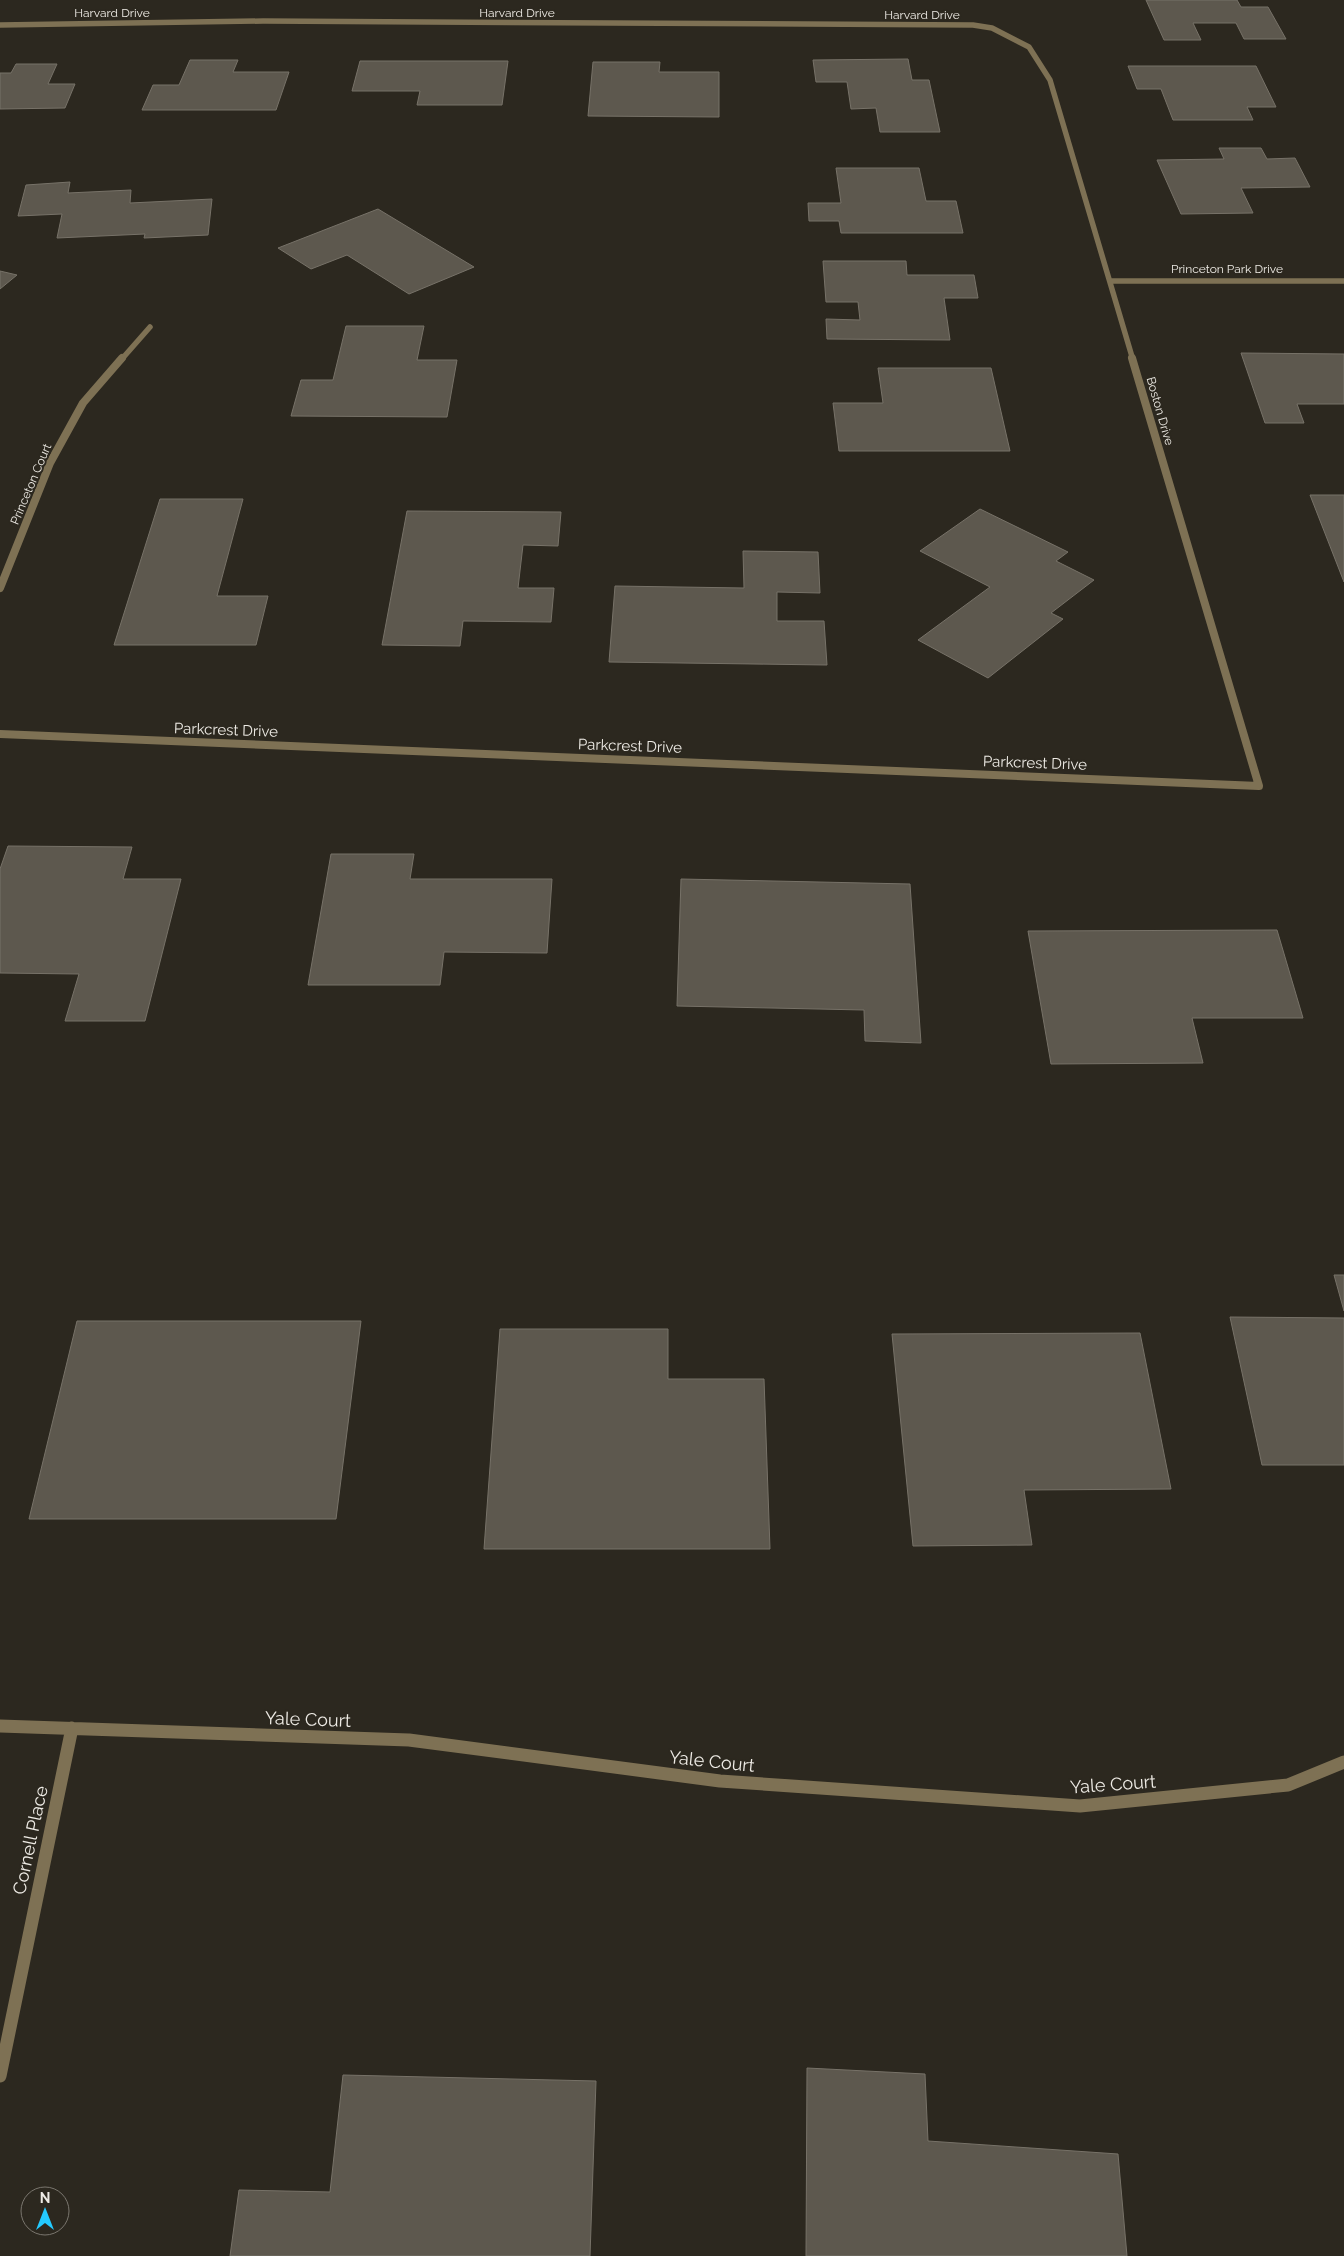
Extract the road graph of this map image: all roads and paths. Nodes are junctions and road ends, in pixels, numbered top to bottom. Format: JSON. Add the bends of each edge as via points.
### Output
{"nodes":[{"id":1,"x":0,"y":25,"type":"edge"},
{"id":2,"x":1029,"y":47,"type":"joint"},
{"id":3,"x":1110,"y":280,"type":"junction"},
{"id":4,"x":1344,"y":280,"type":"edge"},
{"id":5,"x":150,"y":327,"type":"dead end"},
{"id":6,"x":0,"y":588,"type":"edge"},
{"id":7,"x":0,"y":734,"type":"edge"},
{"id":8,"x":1260,"y":786,"type":"joint"},
{"id":9,"x":0,"y":1726,"type":"edge"},
{"id":10,"x":72,"y":1728,"type":"junction"},
{"id":11,"x":1344,"y":1762,"type":"edge"},
{"id":12,"x":0,"y":2076,"type":"edge"}],
"edges":[{"from":1,"to":2,"type":"street","name":"Harvard Drive","via":[[253,22],[973,25],[992,28]]},
{"from":2,"to":3,"type":"street","name":"Boston Drive","via":[[1050,80]]},
{"from":3,"to":4,"type":"street","name":"Princeton Park Drive"},
{"from":3,"to":8,"type":"street","name":"Boston Drive"},
{"from":5,"to":6,"type":"street","name":"Princeton Court","via":[[83,403],[50,463]]},
{"from":7,"to":8,"type":"street","name":"Parkcrest Drive"},
{"from":9,"to":10,"type":"street","name":"Yale Court"},
{"from":10,"to":11,"type":"street","name":"Yale Court","via":[[409,1740],[720,1780],[1080,1806],[1288,1785]]},
{"from":10,"to":12,"type":"street","name":"Cornell Place"}]}
